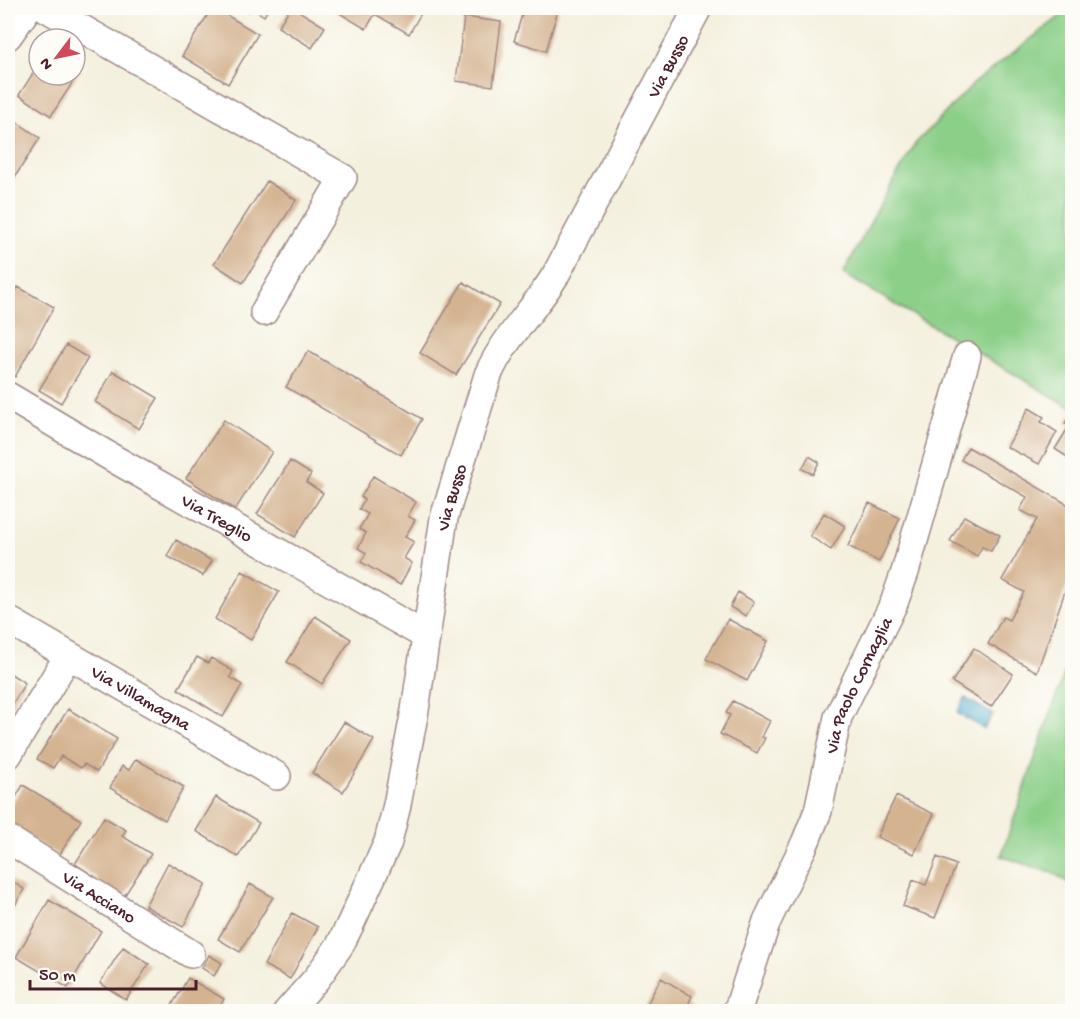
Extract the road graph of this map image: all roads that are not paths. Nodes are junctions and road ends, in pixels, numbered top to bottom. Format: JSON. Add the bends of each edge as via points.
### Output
{"nodes":[{"id":1,"x":28,"y":8,"type":"edge"},
{"id":2,"x":46,"y":8,"type":"edge"},
{"id":3,"x":698,"y":8,"type":"edge"},
{"id":4,"x":8,"y":36,"type":"edge"},
{"id":5,"x":264,"y":312,"type":"dead end"},
{"id":6,"x":968,"y":356,"type":"dead end"},
{"id":7,"x":8,"y":396,"type":"edge"},
{"id":8,"x":8,"y":620,"type":"edge"},
{"id":9,"x":426,"y":636,"type":"junction"},
{"id":10,"x":68,"y":656,"type":"junction"},
{"id":11,"x":8,"y":755,"type":"edge"},
{"id":12,"x":277,"y":776,"type":"dead end"},
{"id":13,"x":8,"y":839,"type":"edge"},
{"id":14,"x":191,"y":954,"type":"dead end"},
{"id":15,"x":287,"y":1011,"type":"edge"},
{"id":16,"x":737,"y":1011,"type":"edge"}],
"edges":[{"from":1,"to":4,"type":"street"},
{"from":2,"to":5,"type":"street","via":[[343,178]]},
{"from":3,"to":9,"type":"street","name":"Via Busso","via":[[555,276],[510,336],[488,375],[444,518]]},
{"from":6,"to":16,"type":"street","name":"Via Paolo Cornaglia","via":[[905,572],[894,603],[838,717],[818,811],[767,921]]},
{"from":7,"to":9,"type":"street","name":"Via Treglio"},
{"from":8,"to":10,"type":"street","name":"Via Villamagna"},
{"from":9,"to":15,"type":"street","name":"Via Busso","via":[[388,842],[340,945]]},
{"from":10,"to":11,"type":"street"},
{"from":10,"to":12,"type":"street","name":"Via Villamagna"},
{"from":13,"to":14,"type":"street","name":"Via Acciano"}]}
